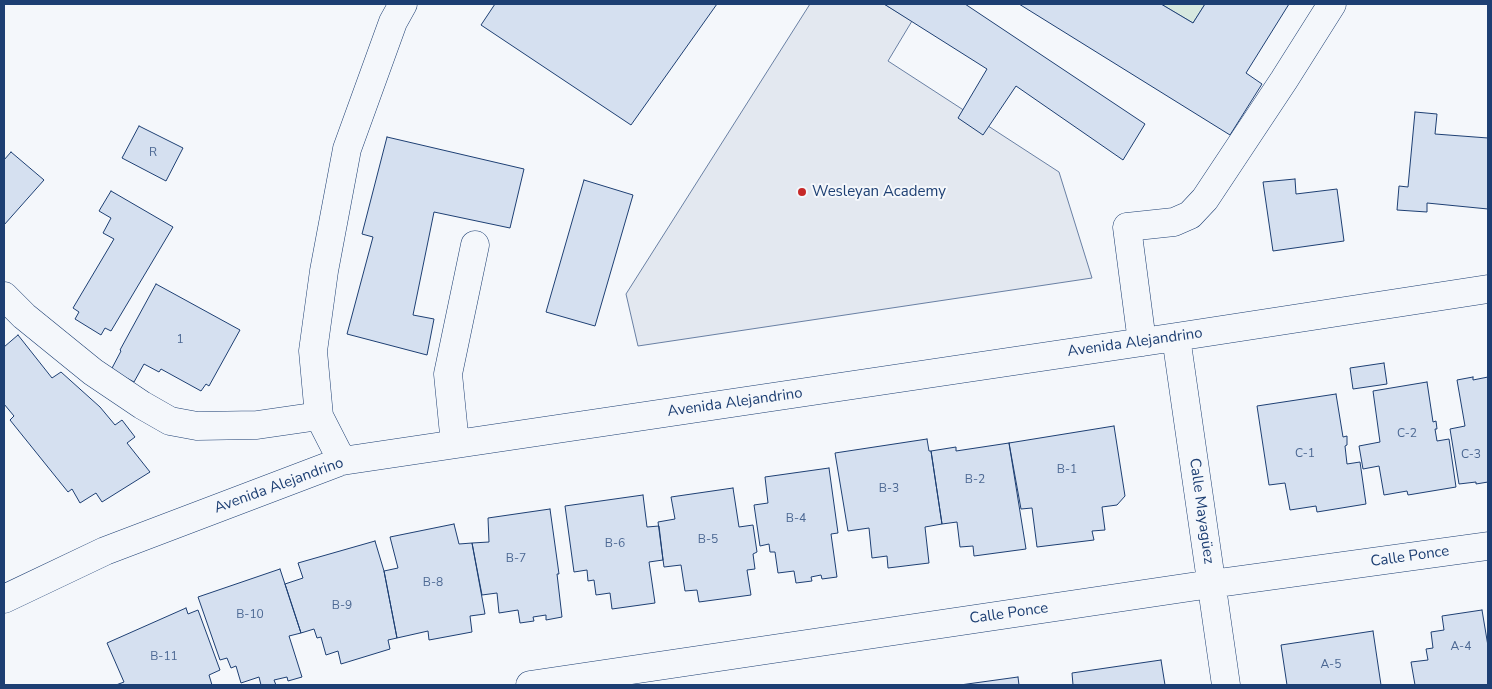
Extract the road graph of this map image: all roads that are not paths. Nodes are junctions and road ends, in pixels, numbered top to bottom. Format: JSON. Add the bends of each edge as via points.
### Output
{"nodes":[{"id":1,"x":403,"y":4,"type":"edge"},
{"id":2,"x":1332,"y":4,"type":"edge"},
{"id":3,"x":475,"y":245,"type":"dead end"},
{"id":4,"x":1488,"y":289,"type":"edge"},
{"id":5,"x":4,"y":296,"type":"edge"},
{"id":6,"x":1176,"y":337,"type":"junction"},
{"id":7,"x":1142,"y":342,"type":"junction"},
{"id":8,"x":318,"y":416,"type":"junction"},
{"id":9,"x":455,"y":444,"type":"junction"},
{"id":10,"x":342,"y":461,"type":"junction"},
{"id":11,"x":1488,"y":546,"type":"edge"},
{"id":12,"x":1211,"y":584,"type":"junction"},
{"id":13,"x":4,"y":598,"type":"edge"},
{"id":14,"x":530,"y":685,"type":"edge"},
{"id":15,"x":1226,"y":685,"type":"edge"}],
"edges":[{"from":1,"to":8,"type":"street","via":[[347,149],[313,351]]},
{"from":2,"to":7,"type":"street","via":[[1205,199],[1190,215],[1174,222],[1127,227]]},
{"from":3,"to":9,"type":"street","via":[[448,374]]},
{"from":4,"to":6,"type":"street","name":"Avenida Alejandrino"},
{"from":5,"to":8,"type":"street","via":[[93,372],[170,422],[197,426],[257,425]]},
{"from":6,"to":7,"type":"street","name":"Avenida Alejandrino"},
{"from":6,"to":12,"type":"street","name":"Calle Mayagüez"},
{"from":7,"to":9,"type":"street","name":"Avenida Alejandrino"},
{"from":8,"to":10,"type":"street"},
{"from":9,"to":10,"type":"street","name":"Avenida Alejandrino"},
{"from":10,"to":13,"type":"street","name":"Avenida Alejandrino","via":[[105,551]]},
{"from":11,"to":12,"type":"street","name":"Calle Ponce"},
{"from":12,"to":14,"type":"street","name":"Calle Ponce"},
{"from":12,"to":15,"type":"street","name":"Calle Mayagüez"}]}
